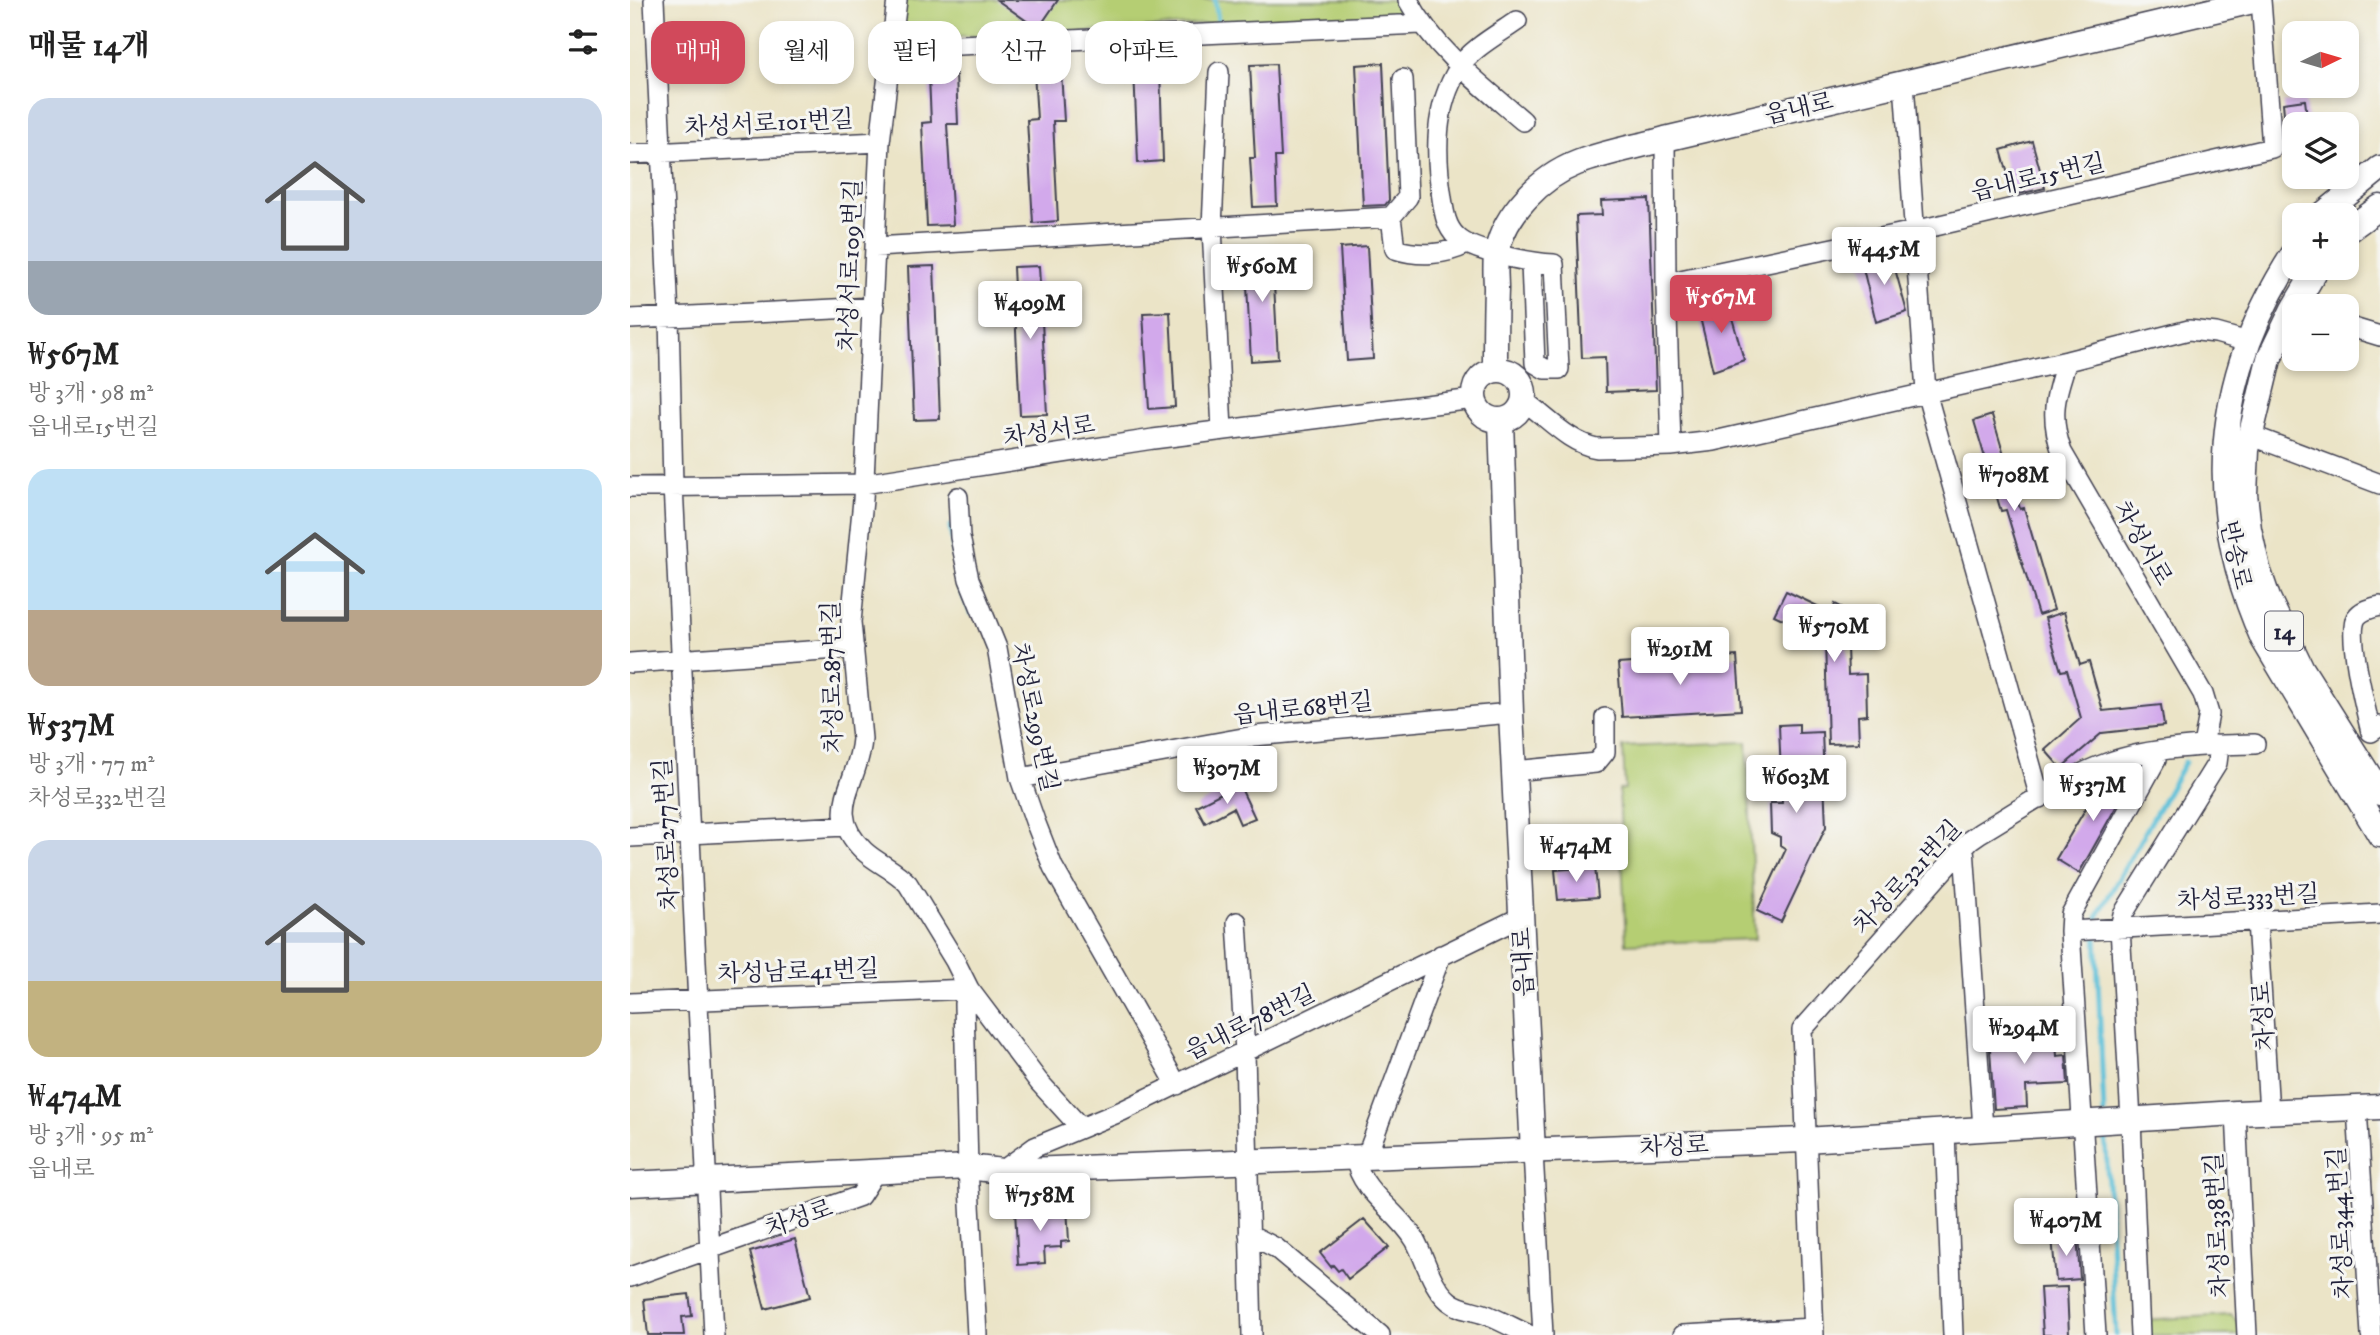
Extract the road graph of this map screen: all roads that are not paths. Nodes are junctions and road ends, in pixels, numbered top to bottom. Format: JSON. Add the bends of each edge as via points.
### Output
{"nodes":[{"id":1,"x":654,"y":0,"type":"edge"},
{"id":2,"x":897,"y":0,"type":"edge"},
{"id":3,"x":1408,"y":0,"type":"edge"},
{"id":4,"x":2259,"y":0,"type":"edge"},
{"id":5,"x":895,"y":21,"type":"edge"},
{"id":6,"x":1517,"y":21,"type":"dead end"},
{"id":7,"x":1421,"y":24,"type":"junction"},
{"id":8,"x":962,"y":45,"type":"edge"},
{"id":9,"x":1459,"y":66,"type":"junction"},
{"id":10,"x":1219,"y":72,"type":"dead end"},
{"id":11,"x":1403,"y":79,"type":"dead end"},
{"id":12,"x":1905,"y":83,"type":"junction"},
{"id":13,"x":887,"y":84,"type":"edge"},
{"id":14,"x":1523,"y":121,"type":"dead end"},
{"id":15,"x":1665,"y":139,"type":"junction"},
{"id":16,"x":880,"y":142,"type":"junction"},
{"id":17,"x":661,"y":153,"type":"junction"},
{"id":18,"x":630,"y":154,"type":"edge"},
{"id":19,"x":2380,"y":168,"type":"edge"},
{"id":20,"x":2337,"y":203,"type":"edge"},
{"id":21,"x":2380,"y":207,"type":"edge"},
{"id":22,"x":1391,"y":218,"type":"junction"},
{"id":23,"x":2359,"y":223,"type":"edge"},
{"id":24,"x":1212,"y":227,"type":"junction"},
{"id":25,"x":1914,"y":231,"type":"junction"},
{"id":26,"x":1467,"y":244,"type":"junction"},
{"id":27,"x":875,"y":247,"type":"junction"},
{"id":28,"x":1496,"y":253,"type":"junction"},
{"id":29,"x":1531,"y":263,"type":"junction"},
{"id":30,"x":2282,"y":274,"type":"edge"},
{"id":31,"x":1666,"y":283,"type":"junction"},
{"id":32,"x":874,"y":307,"type":"junction"},
{"id":33,"x":669,"y":317,"type":"junction"},
{"id":34,"x":630,"y":319,"type":"edge"},
{"id":35,"x":2359,"y":330,"type":"edge"},
{"id":36,"x":2282,"y":332,"type":"edge"},
{"id":37,"x":2380,"y":336,"type":"edge"},
{"id":38,"x":2248,"y":342,"type":"junction"},
{"id":39,"x":2067,"y":361,"type":"junction"},
{"id":40,"x":1495,"y":370,"type":"junction"},
{"id":41,"x":1926,"y":392,"type":"junction"},
{"id":42,"x":1474,"y":399,"type":"junction"},
{"id":43,"x":1524,"y":401,"type":"junction"},
{"id":44,"x":1502,"y":421,"type":"junction"},
{"id":45,"x":1222,"y":430,"type":"junction"},
{"id":46,"x":2250,"y":435,"type":"junction"},
{"id":47,"x":1671,"y":446,"type":"junction"},
{"id":48,"x":863,"y":484,"type":"junction"},
{"id":49,"x":2380,"y":484,"type":"edge"},
{"id":50,"x":673,"y":485,"type":"junction"},
{"id":51,"x":630,"y":487,"type":"edge"},
{"id":52,"x":958,"y":496,"type":"dead end"},
{"id":53,"x":2380,"y":606,"type":"edge"},
{"id":54,"x":854,"y":648,"type":"junction"},
{"id":55,"x":682,"y":660,"type":"junction"},
{"id":56,"x":630,"y":663,"type":"edge"},
{"id":57,"x":1511,"y":713,"type":"junction"},
{"id":58,"x":1605,"y":718,"type":"dead end"},
{"id":59,"x":2377,"y":735,"type":"edge"},
{"id":60,"x":2255,"y":744,"type":"dead end"},
{"id":61,"x":2209,"y":745,"type":"junction"},
{"id":62,"x":2155,"y":753,"type":"junction"},
{"id":63,"x":1513,"y":771,"type":"junction"},
{"id":64,"x":1020,"y":778,"type":"junction"},
{"id":65,"x":2380,"y":793,"type":"edge"},
{"id":66,"x":2040,"y":798,"type":"junction"},
{"id":67,"x":845,"y":826,"type":"junction"},
{"id":68,"x":690,"y":834,"type":"junction"},
{"id":69,"x":2380,"y":835,"type":"edge"},
{"id":70,"x":630,"y":837,"type":"edge"},
{"id":71,"x":1964,"y":848,"type":"junction"},
{"id":72,"x":2380,"y":914,"type":"edge"},
{"id":73,"x":1521,"y":916,"type":"junction"},
{"id":74,"x":2257,"y":920,"type":"junction"},
{"id":75,"x":1237,"y":922,"type":"dead end"},
{"id":76,"x":2113,"y":929,"type":"junction"},
{"id":77,"x":2076,"y":931,"type":"junction"},
{"id":78,"x":1441,"y":955,"type":"junction"},
{"id":79,"x":969,"y":989,"type":"junction"},
{"id":80,"x":699,"y":1000,"type":"junction"},
{"id":81,"x":630,"y":1003,"type":"edge"},
{"id":82,"x":1245,"y":1052,"type":"junction"},
{"id":83,"x":1177,"y":1085,"type":"junction"},
{"id":84,"x":2369,"y":1107,"type":"edge"},
{"id":85,"x":2269,"y":1112,"type":"junction"},
{"id":86,"x":2236,"y":1113,"type":"junction"},
{"id":87,"x":2128,"y":1120,"type":"junction"},
{"id":88,"x":2088,"y":1122,"type":"junction"},
{"id":89,"x":1081,"y":1128,"type":"junction"},
{"id":90,"x":1983,"y":1129,"type":"junction"},
{"id":91,"x":1945,"y":1132,"type":"junction"},
{"id":92,"x":1805,"y":1140,"type":"junction"},
{"id":93,"x":1533,"y":1152,"type":"junction"},
{"id":94,"x":1361,"y":1158,"type":"junction"},
{"id":95,"x":1248,"y":1161,"type":"junction"},
{"id":96,"x":968,"y":1167,"type":"junction"},
{"id":97,"x":876,"y":1171,"type":"junction"},
{"id":98,"x":1002,"y":1171,"type":"junction"},
{"id":99,"x":707,"y":1180,"type":"junction"},
{"id":100,"x":630,"y":1184,"type":"edge"},
{"id":101,"x":1249,"y":1234,"type":"junction"},
{"id":102,"x":710,"y":1248,"type":"junction"},
{"id":103,"x":630,"y":1277,"type":"edge"},
{"id":104,"x":1814,"y":1332,"type":"edge"},
{"id":105,"x":714,"y":1335,"type":"edge"},
{"id":106,"x":977,"y":1335,"type":"edge"},
{"id":107,"x":1252,"y":1335,"type":"edge"},
{"id":108,"x":1380,"y":1335,"type":"edge"},
{"id":109,"x":1529,"y":1335,"type":"edge"},
{"id":110,"x":1543,"y":1335,"type":"edge"},
{"id":111,"x":1686,"y":1335,"type":"edge"},
{"id":112,"x":1954,"y":1335,"type":"edge"},
{"id":113,"x":2096,"y":1335,"type":"edge"},
{"id":114,"x":2140,"y":1335,"type":"edge"},
{"id":115,"x":2247,"y":1335,"type":"edge"},
{"id":116,"x":2371,"y":1335,"type":"edge"}],
"edges":[{"from":1,"to":17,"type":"street","name":"차성서로101번길"},
{"from":2,"to":5,"type":"street","name":"차성서로109번길"},
{"from":3,"to":7,"type":"street"},
{"from":4,"to":12,"type":"main road","name":"읍내로"},
{"from":4,"to":25,"type":"street","name":"읍내로15번길","via":[[2272,148]]},
{"from":6,"to":9,"type":"street"},
{"from":7,"to":8,"type":"street"},
{"from":7,"to":9,"type":"street"},
{"from":9,"to":14,"type":"street"},
{"from":9,"to":26,"type":"street","via":[[1443,103],[1437,145],[1445,215],[1450,229]]},
{"from":10,"to":24,"type":"street"},
{"from":11,"to":22,"type":"street","via":[[1408,197]]},
{"from":12,"to":15,"type":"main road","name":"읍내로"},
{"from":12,"to":25,"type":"street"},
{"from":13,"to":16,"type":"street","name":"차성서로109번길"},
{"from":15,"to":28,"type":"main road","name":"읍내로","via":[[1578,163],[1549,178],[1511,217]]},
{"from":15,"to":31,"type":"street"},
{"from":16,"to":17,"type":"street","name":"차성서로101번길"},
{"from":16,"to":27,"type":"street","name":"차성서로109번길"},
{"from":17,"to":18,"type":"street"},
{"from":17,"to":33,"type":"street","name":"차성서로101번길"},
{"from":19,"to":20,"type":"main road"},
{"from":21,"to":23,"type":"main road"},
{"from":22,"to":24,"type":"street"},
{"from":22,"to":26,"type":"street","via":[[1395,249],[1413,255],[1453,251]]},
{"from":24,"to":27,"type":"street"},
{"from":24,"to":45,"type":"street"},
{"from":25,"to":31,"type":"street","name":"읍내로15번길"},
{"from":25,"to":41,"type":"street"},
{"from":26,"to":28,"type":"street"},
{"from":27,"to":32,"type":"street","name":"차성서로109번길"},
{"from":28,"to":29,"type":"street"},
{"from":28,"to":40,"type":"main road","name":"읍내로"},
{"from":29,"to":29,"type":"street","via":[[1535,363],[1559,369],[1554,264]]},
{"from":30,"to":38,"type":"main road","name":"반송로","number":"14"},
{"from":31,"to":47,"type":"street"},
{"from":32,"to":33,"type":"street"},
{"from":32,"to":48,"type":"street","name":"차성서로109번길"},
{"from":33,"to":34,"type":"street"},
{"from":33,"to":50,"type":"street","name":"차성서로101번길"},
{"from":35,"to":37,"type":"street"},
{"from":36,"to":46,"type":"main road","name":"반송로","number":"14","via":[[2269,359]]},
{"from":38,"to":39,"type":"street","via":[[2189,330]]},
{"from":38,"to":69,"type":"main road","name":"반송로","number":"14","via":[[2227,422],[2224,468],[2230,540],[2238,573],[2263,639]]},
{"from":39,"to":41,"type":"street"},
{"from":39,"to":61,"type":"street","name":"차성서로","via":[[2056,392],[2053,421],[2062,452],[2203,695],[2209,715]]},
{"from":40,"to":42,"type":"main road","via":[[1478,381]]},
{"from":40,"to":43,"type":"main road","via":[[1514,374],[1524,389]]},
{"from":41,"to":47,"type":"street","via":[[1714,441]]},
{"from":41,"to":66,"type":"street"},
{"from":42,"to":44,"type":"main road","via":[[1481,414]]},
{"from":42,"to":45,"type":"street","name":"차성서로"},
{"from":43,"to":44,"type":"main road","via":[[1519,411]]},
{"from":43,"to":47,"type":"street","via":[[1586,446]]},
{"from":44,"to":57,"type":"main road","name":"읍내로"},
{"from":45,"to":48,"type":"street","name":"차성서로"},
{"from":46,"to":49,"type":"street"},
{"from":46,"to":65,"type":"main road","name":"반송로","number":"14","via":[[2245,494],[2249,529],[2268,598],[2302,669]]},
{"from":48,"to":50,"type":"street","name":"차성서로"},
{"from":48,"to":54,"type":"street","name":"차성로287번길"},
{"from":50,"to":51,"type":"street","name":"차성서로"},
{"from":50,"to":55,"type":"street","name":"차성로277번길"},
{"from":52,"to":64,"type":"street","name":"차성로299번길","via":[[969,579],[997,648]]},
{"from":53,"to":59,"type":"street","via":[[2362,611],[2353,627],[2360,682]]},
{"from":54,"to":55,"type":"street"},
{"from":54,"to":67,"type":"street","name":"차성로287번길","via":[[862,739],[861,756],[846,797]]},
{"from":55,"to":56,"type":"street"},
{"from":55,"to":68,"type":"street","name":"차성로277번길"},
{"from":57,"to":63,"type":"main road","name":"읍내로"},
{"from":57,"to":64,"type":"street","name":"읍내로68번길","via":[[1254,736]]},
{"from":58,"to":63,"type":"street","via":[[1605,752],[1596,763]]},
{"from":60,"to":61,"type":"street","name":"차성로321번길"},
{"from":61,"to":62,"type":"street","name":"차성로321번길"},
{"from":61,"to":76,"type":"street","name":"차성로333번길","via":[[2218,755],[2217,763]]},
{"from":62,"to":66,"type":"street","name":"차성로321번길","via":[[2107,763]]},
{"from":62,"to":77,"type":"street","via":[[2156,760],[2071,914]]},
{"from":63,"to":73,"type":"main road","name":"읍내로"},
{"from":64,"to":83,"type":"street","name":"차성로299번길","via":[[1053,867]]},
{"from":66,"to":71,"type":"street","name":"차성로321번길","via":[[1980,833]]},
{"from":67,"to":68,"type":"street"},
{"from":67,"to":79,"type":"street","via":[[865,852],[908,884]]},
{"from":68,"to":70,"type":"street"},
{"from":68,"to":80,"type":"street","name":"차성로277번길"},
{"from":71,"to":90,"type":"street"},
{"from":71,"to":92,"type":"street","name":"차성로321번길","via":[[1802,1030]]},
{"from":72,"to":74,"type":"street","name":"차성로333번길"},
{"from":73,"to":78,"type":"street","name":"읍내로78번길"},
{"from":73,"to":93,"type":"main road","name":"읍내로"},
{"from":74,"to":76,"type":"street","name":"차성로333번길"},
{"from":74,"to":85,"type":"street","name":"차성로"},
{"from":75,"to":82,"type":"street"},
{"from":76,"to":77,"type":"street"},
{"from":76,"to":87,"type":"street","name":"차성로333번길"},
{"from":77,"to":88,"type":"street"},
{"from":78,"to":82,"type":"street","name":"읍내로78번길"},
{"from":78,"to":94,"type":"street"},
{"from":79,"to":80,"type":"street","name":"차성남로41번길"},
{"from":79,"to":89,"type":"street","via":[[1039,1082]]},
{"from":79,"to":96,"type":"street","via":[[964,1004]]},
{"from":80,"to":81,"type":"street","name":"차성남로41번길"},
{"from":80,"to":99,"type":"street","name":"차성로277번길"},
{"from":82,"to":83,"type":"street","name":"읍내로78번길"},
{"from":82,"to":95,"type":"street"},
{"from":83,"to":89,"type":"street","name":"읍내로78번길"},
{"from":84,"to":85,"type":"main road"},
{"from":84,"to":116,"type":"street","name":"차성로344번길"},
{"from":85,"to":86,"type":"main road"},
{"from":86,"to":87,"type":"main road"},
{"from":86,"to":115,"type":"street","name":"차성로338번길"},
{"from":87,"to":88,"type":"main road","name":"차성로"},
{"from":87,"to":114,"type":"street","name":"차성로333번길"},
{"from":88,"to":90,"type":"main road","name":"차성로"},
{"from":88,"to":113,"type":"street"},
{"from":89,"to":98,"type":"street","name":"읍내로78번길","via":[[1035,1147]]},
{"from":90,"to":91,"type":"main road","name":"차성로"},
{"from":91,"to":92,"type":"main road","name":"차성로"},
{"from":91,"to":112,"type":"street"},
{"from":92,"to":93,"type":"main road","name":"차성로"},
{"from":92,"to":104,"type":"street","name":"차성로321번길"},
{"from":93,"to":94,"type":"main road","name":"차성로"},
{"from":93,"to":110,"type":"street","name":"읍내로"},
{"from":94,"to":95,"type":"main road","name":"차성로"},
{"from":94,"to":109,"type":"street","via":[[1361,1178],[1410,1232],[1448,1301]]},
{"from":95,"to":98,"type":"main road","name":"차성로"},
{"from":95,"to":101,"type":"street"},
{"from":96,"to":97,"type":"main road","name":"차성로"},
{"from":96,"to":98,"type":"main road","name":"차성로"},
{"from":96,"to":106,"type":"street"},
{"from":97,"to":99,"type":"main road","name":"차성로"},
{"from":97,"to":102,"type":"street","name":"차성로","via":[[860,1196]]},
{"from":99,"to":100,"type":"main road","name":"차성로"},
{"from":99,"to":102,"type":"street"},
{"from":101,"to":107,"type":"street"},
{"from":101,"to":108,"type":"street","via":[[1276,1248]]},
{"from":102,"to":103,"type":"street","name":"차성로"},
{"from":102,"to":105,"type":"street"},
{"from":104,"to":111,"type":"street"}]}
